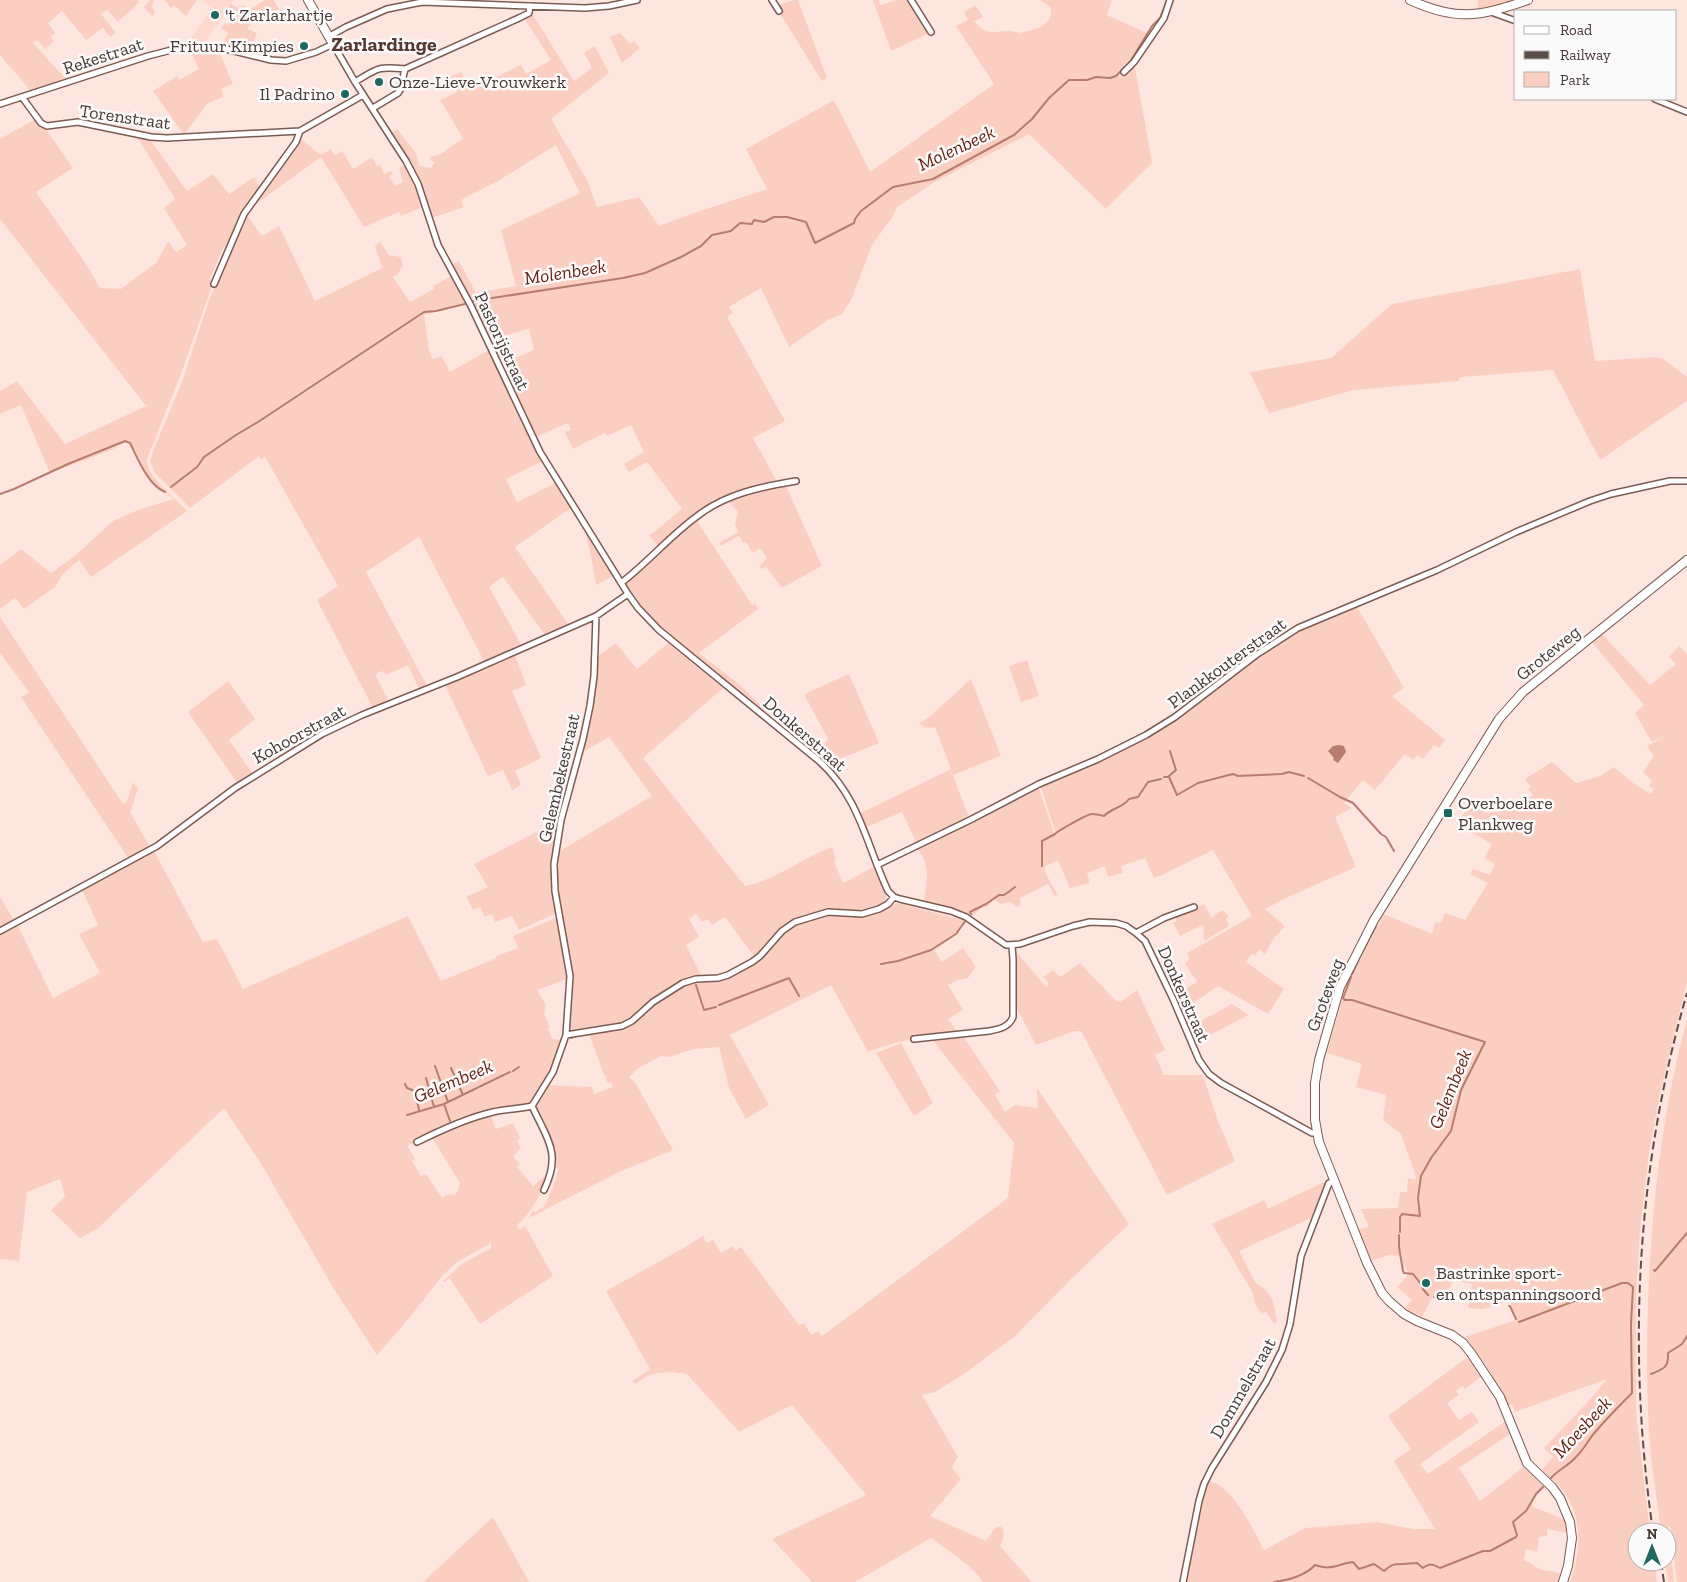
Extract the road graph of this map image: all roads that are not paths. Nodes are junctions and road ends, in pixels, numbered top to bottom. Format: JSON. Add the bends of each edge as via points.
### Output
{"nodes":[{"id":1,"x":308,"y":0,"type":"edge"},
{"id":2,"x":637,"y":0,"type":"edge"},
{"id":3,"x":772,"y":0,"type":"edge"},
{"id":4,"x":911,"y":0,"type":"edge"},
{"id":5,"x":1170,"y":0,"type":"edge"},
{"id":6,"x":1410,"y":0,"type":"edge"},
{"id":7,"x":1528,"y":0,"type":"edge"},
{"id":8,"x":530,"y":6,"type":"junction"},
{"id":9,"x":779,"y":11,"type":"dead end"},
{"id":10,"x":1492,"y":12,"type":"junction"},
{"id":11,"x":1514,"y":20,"type":"edge"},
{"id":12,"x":931,"y":32,"type":"dead end"},
{"id":13,"x":330,"y":40,"type":"junction"},
{"id":14,"x":405,"y":69,"type":"junction"},
{"id":15,"x":1124,"y":72,"type":"dead end"},
{"id":16,"x":355,"y":82,"type":"junction"},
{"id":17,"x":363,"y":95,"type":"junction"},
{"id":18,"x":22,"y":97,"type":"junction"},
{"id":19,"x":1657,"y":100,"type":"edge"},
{"id":20,"x":0,"y":104,"type":"edge"},
{"id":21,"x":373,"y":108,"type":"junction"},
{"id":22,"x":1687,"y":112,"type":"edge"},
{"id":23,"x":300,"y":131,"type":"junction"},
{"id":24,"x":214,"y":284,"type":"dead end"},
{"id":25,"x":796,"y":481,"type":"dead end"},
{"id":26,"x":1687,"y":481,"type":"edge"},
{"id":27,"x":1687,"y":560,"type":"edge"},
{"id":28,"x":621,"y":584,"type":"junction"},
{"id":29,"x":628,"y":594,"type":"junction"},
{"id":30,"x":596,"y":616,"type":"junction"},
{"id":31,"x":877,"y":865,"type":"junction"},
{"id":32,"x":894,"y":897,"type":"junction"},
{"id":33,"x":1194,"y":907,"type":"dead end"},
{"id":34,"x":0,"y":931,"type":"edge"},
{"id":35,"x":1136,"y":933,"type":"junction"},
{"id":36,"x":1012,"y":946,"type":"junction"},
{"id":37,"x":566,"y":1035,"type":"junction"},
{"id":38,"x":914,"y":1039,"type":"dead end"},
{"id":39,"x":532,"y":1106,"type":"junction"},
{"id":40,"x":1316,"y":1133,"type":"junction"},
{"id":41,"x":417,"y":1142,"type":"dead end"},
{"id":42,"x":1334,"y":1181,"type":"junction"},
{"id":43,"x":544,"y":1190,"type":"dead end"},
{"id":44,"x":1183,"y":1582,"type":"edge"},
{"id":45,"x":1564,"y":1582,"type":"edge"}],
"edges":[{"from":1,"to":13,"type":"main road"},
{"from":2,"to":8,"type":"street","name":"Rekestraat","via":[[585,8]]},
{"from":3,"to":9,"type":"street"},
{"from":4,"to":12,"type":"street"},
{"from":5,"to":15,"type":"street","via":[[1164,18]]},
{"from":6,"to":10,"type":"main road","via":[[1447,13]]},
{"from":7,"to":10,"type":"main road"},
{"from":8,"to":13,"type":"street","name":"Rekestraat","via":[[410,4],[373,14]]},
{"from":8,"to":14,"type":"street","via":[[529,13]]},
{"from":10,"to":11,"type":"street"},
{"from":13,"to":16,"type":"street","name":"Pastorijstraat"},
{"from":13,"to":18,"type":"street","name":"Rekestraat","via":[[316,52],[286,61],[206,46],[179,48]]},
{"from":14,"to":16,"type":"street","via":[[378,68]]},
{"from":14,"to":21,"type":"street","via":[[398,93]]},
{"from":16,"to":17,"type":"street","name":"Pastorijstraat"},
{"from":17,"to":21,"type":"street","name":"Pastorijstraat"},
{"from":17,"to":23,"type":"street","name":"Torenstraat"},
{"from":18,"to":20,"type":"street","name":"Rekestraat"},
{"from":18,"to":23,"type":"street","name":"Torenstraat","via":[[41,123],[47,126],[78,122],[167,138]]},
{"from":19,"to":22,"type":"street"},
{"from":21,"to":28,"type":"street","name":"Pastorijstraat","via":[[415,179],[438,245],[471,306],[540,452]]},
{"from":23,"to":24,"type":"street","via":[[296,142],[244,214]]},
{"from":25,"to":28,"type":"street","via":[[758,488],[719,502],[696,516]]},
{"from":26,"to":31,"type":"street","name":"Plankkouterstraat","via":[[1670,481],[1590,501],[1298,628],[1256,655],[1176,717],[1146,735],[1098,760],[1038,784]]},
{"from":27,"to":40,"type":"main road","name":"Groteweg","via":[[1523,692],[1499,719],[1374,920],[1340,987],[1315,1083]]},
{"from":28,"to":29,"type":"street","name":"Pastorijstraat"},
{"from":29,"to":30,"type":"street","name":"Kohoorstraat"},
{"from":29,"to":31,"type":"street","name":"Donkerstraat","via":[[659,630],[832,773],[856,810]]},
{"from":30,"to":34,"type":"street","name":"Kohoorstraat","via":[[339,725],[235,788],[157,846]]},
{"from":30,"to":37,"type":"street","name":"Gelembekestraat","via":[[590,706],[560,820],[554,864],[570,976]]},
{"from":31,"to":32,"type":"street","name":"Donkerstraat"},
{"from":32,"to":36,"type":"street","via":[[959,914]]},
{"from":32,"to":37,"type":"street","via":[[879,909],[862,914],[828,912],[795,922],[782,931],[760,956],[728,975],[683,983],[622,1026]]},
{"from":33,"to":35,"type":"street"},
{"from":35,"to":36,"type":"street","name":"Donkerstraat","via":[[1116,923],[1090,922]]},
{"from":35,"to":40,"type":"street","name":"Donkerstraat","via":[[1152,954],[1203,1068],[1221,1083]]},
{"from":36,"to":38,"type":"street","via":[[1013,1016],[1009,1023],[989,1031]]},
{"from":37,"to":39,"type":"street","name":"Gelembekestraat","via":[[553,1072]]},
{"from":39,"to":41,"type":"street","via":[[486,1114]]},
{"from":39,"to":43,"type":"street","via":[[553,1150],[551,1172]]},
{"from":40,"to":42,"type":"main road","name":"Groteweg"},
{"from":42,"to":44,"type":"street","name":"Dommelstraat","via":[[1329,1183],[1301,1256],[1290,1324],[1282,1350],[1204,1484]]},
{"from":42,"to":45,"type":"main road","name":"Groteweg","via":[[1366,1263],[1382,1293],[1404,1314],[1452,1335],[1467,1348],[1500,1397],[1528,1463],[1560,1498],[1570,1522],[1572,1545]]}]}
